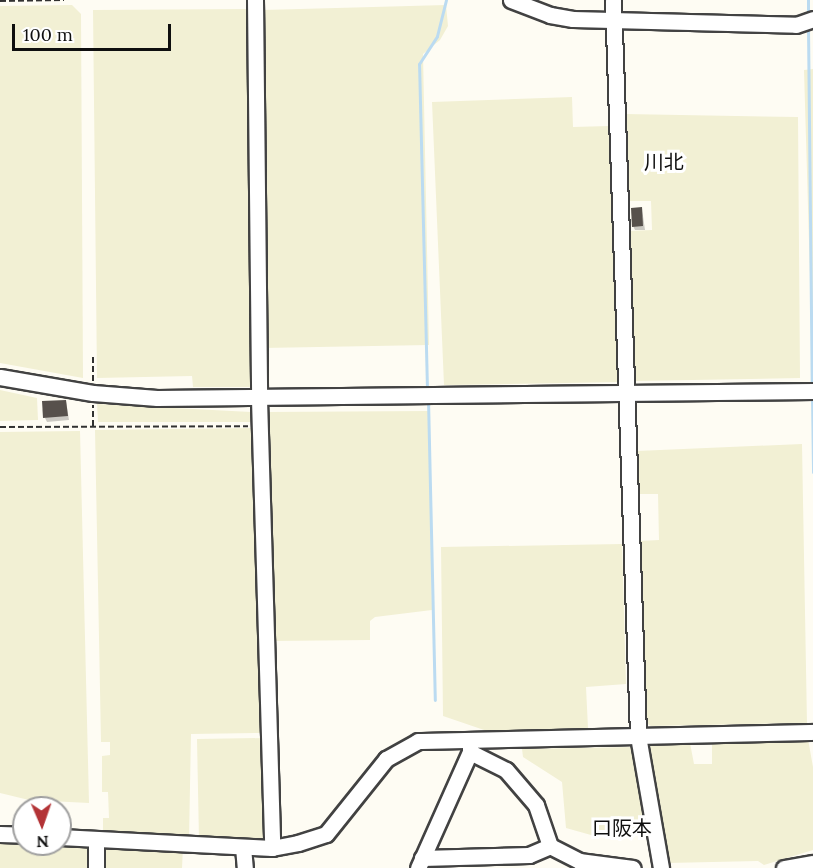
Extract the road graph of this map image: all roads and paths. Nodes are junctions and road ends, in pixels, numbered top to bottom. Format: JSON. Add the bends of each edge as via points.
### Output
{"nodes":[{"id":1,"x":64,"y":0,"type":"edge"},
{"id":2,"x":255,"y":0,"type":"edge"},
{"id":3,"x":511,"y":0,"type":"edge"},
{"id":4,"x":613,"y":0,"type":"edge"},
{"id":5,"x":0,"y":1,"type":"edge"},
{"id":6,"x":613,"y":17,"type":"junction"},
{"id":7,"x":813,"y":19,"type":"edge"},
{"id":8,"x":0,"y":377,"type":"edge"},
{"id":9,"x":813,"y":391,"type":"edge"},
{"id":10,"x":629,"y":393,"type":"junction"},
{"id":11,"x":259,"y":399,"type":"junction"},
{"id":12,"x":260,"y":426,"type":"junction"},
{"id":13,"x":0,"y":428,"type":"edge"},
{"id":14,"x":813,"y":732,"type":"edge"},
{"id":15,"x":638,"y":736,"type":"junction"},
{"id":16,"x":470,"y":747,"type":"junction"},
{"id":17,"x":72,"y":838,"type":"edge"},
{"id":18,"x":96,"y":839,"type":"junction"},
{"id":19,"x":550,"y":846,"type":"junction"},
{"id":20,"x":243,"y":847,"type":"junction"},
{"id":21,"x":272,"y":848,"type":"junction"},
{"id":22,"x":420,"y":863,"type":"edge"},
{"id":23,"x":813,"y":863,"type":"edge"},
{"id":24,"x":96,"y":868,"type":"edge"},
{"id":25,"x":245,"y":868,"type":"edge"},
{"id":26,"x":633,"y":868,"type":"edge"},
{"id":27,"x":661,"y":868,"type":"edge"},
{"id":28,"x":784,"y":868,"type":"edge"}],
"edges":[{"from":1,"to":5,"type":"path"},
{"from":2,"to":11,"type":"street"},
{"from":3,"to":6,"type":"street","via":[[550,15]]},
{"from":4,"to":6,"type":"street"},
{"from":6,"to":7,"type":"street","via":[[796,25]]},
{"from":6,"to":10,"type":"street"},
{"from":8,"to":11,"type":"street","via":[[93,393]]},
{"from":9,"to":10,"type":"street"},
{"from":10,"to":11,"type":"street"},
{"from":10,"to":15,"type":"street"},
{"from":11,"to":12,"type":"street"},
{"from":12,"to":13,"type":"path"},
{"from":12,"to":21,"type":"street"},
{"from":14,"to":15,"type":"street"},
{"from":15,"to":16,"type":"street"},
{"from":15,"to":27,"type":"street"},
{"from":16,"to":19,"type":"street","via":[[506,770],[536,805]]},
{"from":16,"to":21,"type":"street","via":[[418,741],[386,759],[326,834]]},
{"from":16,"to":22,"type":"street"},
{"from":17,"to":18,"type":"street"},
{"from":18,"to":20,"type":"street"},
{"from":18,"to":24,"type":"street"},
{"from":19,"to":22,"type":"street","via":[[529,855]]},
{"from":19,"to":26,"type":"street","via":[[579,861]]},
{"from":20,"to":21,"type":"street"},
{"from":20,"to":25,"type":"street"},
{"from":23,"to":28,"type":"street"}]}
